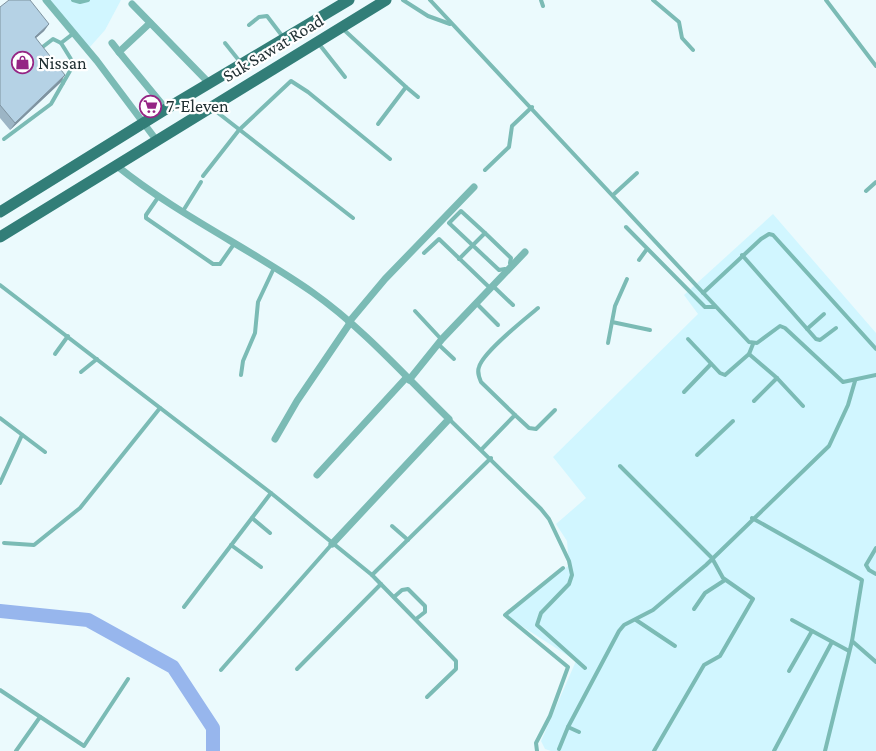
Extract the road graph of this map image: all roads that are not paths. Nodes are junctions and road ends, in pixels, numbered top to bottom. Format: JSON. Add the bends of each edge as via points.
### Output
{"nodes":[{"id":1,"x":46,"y":0,"type":"edge"},
{"id":2,"x":73,"y":0,"type":"edge"},
{"id":3,"x":88,"y":0,"type":"edge"},
{"id":4,"x":349,"y":0,"type":"edge"},
{"id":5,"x":386,"y":0,"type":"edge"},
{"id":6,"x":403,"y":0,"type":"edge"},
{"id":7,"x":430,"y":0,"type":"edge"},
{"id":8,"x":541,"y":0,"type":"edge"},
{"id":9,"x":653,"y":0,"type":"edge"},
{"id":10,"x":826,"y":0,"type":"edge"},
{"id":11,"x":132,"y":4,"type":"dead end"},
{"id":12,"x":543,"y":6,"type":"dead end"},
{"id":13,"x":150,"y":23,"type":"junction"},
{"id":14,"x":452,"y":24,"type":"junction"},
{"id":15,"x":249,"y":25,"type":"dead end"},
{"id":16,"x":342,"y":27,"type":"junction"},
{"id":17,"x":74,"y":33,"type":"junction"},
{"id":18,"x":285,"y":39,"type":"junction"},
{"id":19,"x":318,"y":42,"type":"junction"},
{"id":20,"x":61,"y":43,"type":"junction"},
{"id":21,"x":112,"y":43,"type":"dead end"},
{"id":22,"x":226,"y":43,"type":"dead end"},
{"id":23,"x":693,"y":50,"type":"dead end"},
{"id":24,"x":39,"y":52,"type":"edge"},
{"id":25,"x":119,"y":52,"type":"junction"},
{"id":26,"x":242,"y":64,"type":"junction"},
{"id":27,"x":876,"y":66,"type":"edge"},
{"id":28,"x":56,"y":73,"type":"edge"},
{"id":29,"x":344,"y":77,"type":"dead end"},
{"id":30,"x":63,"y":83,"type":"junction"},
{"id":31,"x":210,"y":84,"type":"junction"},
{"id":32,"x":406,"y":87,"type":"junction"},
{"id":33,"x":418,"y":97,"type":"dead end"},
{"id":34,"x":210,"y":107,"type":"junction"},
{"id":35,"x":532,"y":107,"type":"junction"},
{"id":36,"x":166,"y":109,"type":"junction"},
{"id":37,"x":144,"y":122,"type":"junction"},
{"id":38,"x":378,"y":124,"type":"dead end"},
{"id":39,"x":240,"y":130,"type":"junction"},
{"id":40,"x":4,"y":139,"type":"dead end"},
{"id":41,"x":158,"y":141,"type":"junction"},
{"id":42,"x":390,"y":159,"type":"dead end"},
{"id":43,"x":117,"y":166,"type":"junction"},
{"id":44,"x":485,"y":170,"type":"dead end"},
{"id":45,"x":637,"y":173,"type":"dead end"},
{"id":46,"x":203,"y":176,"type":"dead end"},
{"id":47,"x":200,"y":182,"type":"dead end"},
{"id":48,"x":876,"y":182,"type":"edge"},
{"id":49,"x":474,"y":187,"type":"dead end"},
{"id":50,"x":866,"y":191,"type":"dead end"},
{"id":51,"x":613,"y":195,"type":"junction"},
{"id":52,"x":159,"y":196,"type":"junction"},
{"id":53,"x":183,"y":211,"type":"junction"},
{"id":54,"x":0,"y":212,"type":"edge"},
{"id":55,"x":353,"y":218,"type":"dead end"},
{"id":56,"x":626,"y":227,"type":"dead end"},
{"id":57,"x":484,"y":233,"type":"junction"},
{"id":58,"x":0,"y":237,"type":"edge"},
{"id":59,"x":234,"y":244,"type":"junction"},
{"id":60,"x":472,"y":245,"type":"junction"},
{"id":61,"x":647,"y":249,"type":"junction"},
{"id":62,"x":664,"y":250,"type":"junction"},
{"id":63,"x":525,"y":252,"type":"dead end"},
{"id":64,"x":424,"y":253,"type":"dead end"},
{"id":65,"x":742,"y":255,"type":"junction"},
{"id":66,"x":656,"y":257,"type":"junction"},
{"id":67,"x":460,"y":259,"type":"junction"},
{"id":68,"x":639,"y":260,"type":"dead end"},
{"id":69,"x":274,"y":268,"type":"junction"},
{"id":70,"x":627,"y":278,"type":"dead end"},
{"id":71,"x":0,"y":285,"type":"edge"},
{"id":72,"x":491,"y":287,"type":"junction"},
{"id":73,"x":703,"y":293,"type":"junction"},
{"id":74,"x":476,"y":303,"type":"junction"},
{"id":75,"x":513,"y":305,"type":"dead end"},
{"id":76,"x":716,"y":307,"type":"junction"},
{"id":77,"x":538,"y":308,"type":"dead end"},
{"id":78,"x":415,"y":312,"type":"dead end"},
{"id":79,"x":824,"y":314,"type":"dead end"},
{"id":80,"x":349,"y":322,"type":"junction"},
{"id":81,"x":612,"y":322,"type":"junction"},
{"id":82,"x":498,"y":325,"type":"dead end"},
{"id":83,"x":836,"y":328,"type":"dead end"},
{"id":84,"x":807,"y":329,"type":"junction"},
{"id":85,"x":650,"y":330,"type":"dead end"},
{"id":86,"x":68,"y":336,"type":"junction"},
{"id":87,"x":688,"y":339,"type":"dead end"},
{"id":88,"x":440,"y":342,"type":"junction"},
{"id":89,"x":608,"y":343,"type":"dead end"},
{"id":90,"x":753,"y":344,"type":"junction"},
{"id":91,"x":876,"y":350,"type":"edge"},
{"id":92,"x":55,"y":354,"type":"dead end"},
{"id":93,"x":749,"y":354,"type":"junction"},
{"id":94,"x":98,"y":359,"type":"junction"},
{"id":95,"x":454,"y":359,"type":"dead end"},
{"id":96,"x":712,"y":364,"type":"junction"},
{"id":97,"x":80,"y":372,"type":"dead end"},
{"id":98,"x":241,"y":375,"type":"dead end"},
{"id":99,"x":876,"y":375,"type":"edge"},
{"id":100,"x":777,"y":378,"type":"junction"},
{"id":101,"x":408,"y":379,"type":"junction"},
{"id":102,"x":854,"y":381,"type":"junction"},
{"id":103,"x":684,"y":392,"type":"dead end"},
{"id":104,"x":754,"y":401,"type":"dead end"},
{"id":105,"x":803,"y":406,"type":"dead end"},
{"id":106,"x":160,"y":408,"type":"junction"},
{"id":107,"x":555,"y":410,"type":"dead end"},
{"id":108,"x":515,"y":415,"type":"junction"},
{"id":109,"x":0,"y":418,"type":"edge"},
{"id":110,"x":449,"y":419,"type":"junction"},
{"id":111,"x":733,"y":421,"type":"dead end"},
{"id":112,"x":22,"y":435,"type":"junction"},
{"id":113,"x":275,"y":439,"type":"dead end"},
{"id":114,"x":482,"y":449,"type":"junction"},
{"id":115,"x":45,"y":452,"type":"dead end"},
{"id":116,"x":696,"y":455,"type":"dead end"},
{"id":117,"x":491,"y":458,"type":"junction"},
{"id":118,"x":620,"y":466,"type":"dead end"},
{"id":119,"x":317,"y":476,"type":"dead end"},
{"id":120,"x":0,"y":483,"type":"edge"},
{"id":121,"x":271,"y":494,"type":"junction"},
{"id":122,"x":252,"y":518,"type":"junction"},
{"id":123,"x":752,"y":518,"type":"junction"},
{"id":124,"x":392,"y":526,"type":"dead end"},
{"id":125,"x":270,"y":533,"type":"dead end"},
{"id":126,"x":408,"y":540,"type":"junction"},
{"id":127,"x":4,"y":543,"type":"dead end"},
{"id":128,"x":332,"y":544,"type":"junction"},
{"id":129,"x":231,"y":545,"type":"junction"},
{"id":130,"x":876,"y":548,"type":"edge"},
{"id":131,"x":712,"y":558,"type":"junction"},
{"id":132,"x":261,"y":568,"type":"dead end"},
{"id":133,"x":563,"y":568,"type":"dead end"},
{"id":134,"x":876,"y":574,"type":"edge"},
{"id":135,"x":372,"y":575,"type":"junction"},
{"id":136,"x":725,"y":580,"type":"junction"},
{"id":137,"x":381,"y":584,"type":"junction"},
{"id":138,"x":394,"y":597,"type":"junction"},
{"id":139,"x":184,"y":607,"type":"dead end"},
{"id":140,"x":694,"y":609,"type":"dead end"},
{"id":141,"x":416,"y":619,"type":"junction"},
{"id":142,"x":636,"y":620,"type":"junction"},
{"id":143,"x":792,"y":620,"type":"dead end"},
{"id":144,"x":812,"y":631,"type":"junction"},
{"id":145,"x":852,"y":640,"type":"junction"},
{"id":146,"x":832,"y":642,"type":"junction"},
{"id":147,"x":675,"y":646,"type":"dead end"},
{"id":148,"x":850,"y":651,"type":"junction"},
{"id":149,"x":876,"y":662,"type":"edge"},
{"id":150,"x":585,"y":668,"type":"dead end"},
{"id":151,"x":297,"y":669,"type":"dead end"},
{"id":152,"x":221,"y":670,"type":"dead end"},
{"id":153,"x":789,"y":671,"type":"dead end"},
{"id":154,"x":128,"y":678,"type":"dead end"},
{"id":155,"x":0,"y":690,"type":"edge"},
{"id":156,"x":427,"y":697,"type":"dead end"},
{"id":157,"x":40,"y":717,"type":"junction"},
{"id":158,"x":568,"y":726,"type":"junction"},
{"id":159,"x":579,"y":732,"type":"dead end"},
{"id":160,"x":83,"y":749,"type":"edge"},
{"id":161,"x":559,"y":749,"type":"dead end"},
{"id":162,"x":16,"y":751,"type":"edge"},
{"id":163,"x":537,"y":751,"type":"edge"},
{"id":164,"x":654,"y":751,"type":"edge"},
{"id":165,"x":774,"y":751,"type":"edge"},
{"id":166,"x":826,"y":751,"type":"edge"}],
"edges":[{"from":1,"to":17,"type":"street"},
{"from":2,"to":3,"type":"lane"},
{"from":4,"to":18,"type":"main road","name":"Suk Sawat Road"},
{"from":5,"to":16,"type":"main road","name":"Suk Sawat Road"},
{"from":6,"to":14,"type":"lane","via":[[428,16]]},
{"from":7,"to":14,"type":"lane"},
{"from":8,"to":12,"type":"lane"},
{"from":9,"to":23,"type":"lane","via":[[679,22],[682,38]]},
{"from":10,"to":27,"type":"lane"},
{"from":11,"to":13,"type":"street"},
{"from":13,"to":25,"type":"street"},
{"from":13,"to":31,"type":"street"},
{"from":14,"to":35,"type":"lane"},
{"from":15,"to":18,"type":"lane","via":[[259,17],[267,16]]},
{"from":16,"to":19,"type":"main road","name":"Suk Sawat Road"},
{"from":16,"to":32,"type":"lane"},
{"from":17,"to":20,"type":"lane"},
{"from":17,"to":37,"type":"street"},
{"from":18,"to":26,"type":"main road","name":"Suk Sawat Road"},
{"from":19,"to":29,"type":"lane"},
{"from":19,"to":34,"type":"main road","name":"Suk Sawat Road"},
{"from":20,"to":24,"type":"lane","via":[[53,39]]},
{"from":20,"to":30,"type":"lane","via":[[74,64]]},
{"from":21,"to":25,"type":"street"},
{"from":22,"to":26,"type":"lane"},
{"from":25,"to":36,"type":"street"},
{"from":26,"to":31,"type":"main road","name":"Suk Sawat Road"},
{"from":28,"to":30,"type":"lane"},
{"from":30,"to":40,"type":"lane","via":[[51,104]]},
{"from":31,"to":36,"type":"main road","name":"Suk Sawat Road"},
{"from":32,"to":33,"type":"lane"},
{"from":32,"to":38,"type":"lane"},
{"from":34,"to":39,"type":"lane"},
{"from":34,"to":41,"type":"main road","name":"Suk Sawat Road"},
{"from":35,"to":44,"type":"lane","via":[[514,122],[511,144],[506,152]]},
{"from":35,"to":51,"type":"lane"},
{"from":36,"to":37,"type":"main road","name":"Suk Sawat Road"},
{"from":37,"to":41,"type":"street"},
{"from":37,"to":54,"type":"main road","name":"Suk Sawat Road"},
{"from":39,"to":42,"type":"lane","via":[[288,83],[294,82]]},
{"from":39,"to":46,"type":"lane"},
{"from":39,"to":55,"type":"lane"},
{"from":41,"to":43,"type":"main road","name":"Suk Sawat Road"},
{"from":43,"to":52,"type":"street"},
{"from":43,"to":58,"type":"main road","name":"Suk Sawat Road"},
{"from":45,"to":51,"type":"lane"},
{"from":47,"to":53,"type":"lane"},
{"from":48,"to":50,"type":"lane"},
{"from":49,"to":80,"type":"street","via":[[385,279]]},
{"from":51,"to":62,"type":"lane"},
{"from":52,"to":53,"type":"street"},
{"from":52,"to":59,"type":"lane","via":[[146,218],[213,264],[220,264]]},
{"from":53,"to":59,"type":"street"},
{"from":56,"to":61,"type":"lane"},
{"from":57,"to":60,"type":"lane"},
{"from":57,"to":60,"type":"lane","via":[[459,210],[449,223]]},
{"from":57,"to":60,"type":"lane","via":[[512,260],[503,271]]},
{"from":59,"to":69,"type":"street"},
{"from":60,"to":67,"type":"lane"},
{"from":61,"to":66,"type":"lane"},
{"from":61,"to":68,"type":"lane"},
{"from":62,"to":66,"type":"lane"},
{"from":62,"to":73,"type":"lane"},
{"from":63,"to":72,"type":"street"},
{"from":64,"to":67,"type":"lane","via":[[439,239]]},
{"from":65,"to":73,"type":"lane"},
{"from":65,"to":84,"type":"lane"},
{"from":65,"to":91,"type":"lane","via":[[766,236],[773,235]]},
{"from":66,"to":76,"type":"lane","via":[[705,307]]},
{"from":67,"to":72,"type":"lane"},
{"from":69,"to":80,"type":"street"},
{"from":69,"to":98,"type":"lane","via":[[258,302],[255,333],[243,361]]},
{"from":70,"to":81,"type":"lane"},
{"from":71,"to":86,"type":"lane"},
{"from":72,"to":74,"type":"street"},
{"from":72,"to":75,"type":"lane"},
{"from":73,"to":76,"type":"lane"},
{"from":74,"to":82,"type":"lane"},
{"from":74,"to":88,"type":"street"},
{"from":76,"to":90,"type":"lane"},
{"from":77,"to":108,"type":"lane","via":[[487,354],[479,367],[478,376],[482,382]]},
{"from":78,"to":88,"type":"lane"},
{"from":79,"to":84,"type":"lane"},
{"from":80,"to":101,"type":"street"},
{"from":80,"to":113,"type":"street"},
{"from":81,"to":85,"type":"lane"},
{"from":81,"to":89,"type":"lane"},
{"from":83,"to":84,"type":"lane","via":[[818,340]]},
{"from":86,"to":92,"type":"lane"},
{"from":86,"to":94,"type":"lane"},
{"from":87,"to":96,"type":"lane"},
{"from":88,"to":95,"type":"lane"},
{"from":88,"to":101,"type":"street"},
{"from":90,"to":93,"type":"lane"},
{"from":90,"to":102,"type":"lane","via":[[780,326],[840,380]]},
{"from":93,"to":96,"type":"lane","via":[[726,375]]},
{"from":93,"to":100,"type":"lane"},
{"from":94,"to":97,"type":"lane"},
{"from":94,"to":106,"type":"lane"},
{"from":96,"to":103,"type":"lane"},
{"from":99,"to":102,"type":"lane"},
{"from":100,"to":104,"type":"lane"},
{"from":100,"to":105,"type":"lane"},
{"from":101,"to":110,"type":"street"},
{"from":101,"to":119,"type":"street"},
{"from":102,"to":123,"type":"lane","via":[[848,405],[829,446]]},
{"from":106,"to":121,"type":"lane"},
{"from":106,"to":127,"type":"lane","via":[[80,508],[34,545]]},
{"from":107,"to":108,"type":"lane","via":[[536,429],[529,428]]},
{"from":108,"to":114,"type":"lane"},
{"from":109,"to":112,"type":"lane"},
{"from":110,"to":114,"type":"lane"},
{"from":110,"to":128,"type":"street"},
{"from":111,"to":116,"type":"lane"},
{"from":112,"to":115,"type":"lane"},
{"from":112,"to":120,"type":"lane"},
{"from":114,"to":117,"type":"lane"},
{"from":117,"to":126,"type":"lane"},
{"from":117,"to":150,"type":"lane","via":[[541,509],[555,529],[569,561],[571,580],[541,613],[537,625]]},
{"from":118,"to":131,"type":"lane"},
{"from":121,"to":122,"type":"lane"},
{"from":121,"to":128,"type":"lane"},
{"from":122,"to":125,"type":"lane"},
{"from":122,"to":129,"type":"lane"},
{"from":123,"to":131,"type":"lane"},
{"from":123,"to":145,"type":"lane","via":[[862,580]]},
{"from":124,"to":126,"type":"lane"},
{"from":126,"to":135,"type":"lane"},
{"from":128,"to":135,"type":"lane"},
{"from":128,"to":152,"type":"lane"},
{"from":129,"to":132,"type":"lane"},
{"from":129,"to":139,"type":"lane"},
{"from":130,"to":134,"type":"lane","via":[[866,566]]},
{"from":131,"to":136,"type":"lane"},
{"from":131,"to":142,"type":"lane","via":[[654,610]]},
{"from":133,"to":163,"type":"lane","via":[[505,615],[568,667],[536,744]]},
{"from":135,"to":137,"type":"lane"},
{"from":136,"to":140,"type":"lane","via":[[705,593]]},
{"from":136,"to":164,"type":"lane","via":[[751,596],[752,603],[720,656],[704,665]]},
{"from":137,"to":138,"type":"lane"},
{"from":137,"to":151,"type":"lane"},
{"from":138,"to":141,"type":"lane"},
{"from":138,"to":141,"type":"lane","via":[[408,589],[425,606],[425,612]]},
{"from":141,"to":156,"type":"lane","via":[[457,665]]},
{"from":142,"to":147,"type":"lane"},
{"from":142,"to":158,"type":"lane","via":[[619,630]]},
{"from":143,"to":144,"type":"lane"},
{"from":144,"to":146,"type":"lane"},
{"from":144,"to":153,"type":"lane"},
{"from":145,"to":148,"type":"lane"},
{"from":145,"to":149,"type":"lane"},
{"from":146,"to":148,"type":"lane"},
{"from":146,"to":165,"type":"lane"},
{"from":148,"to":166,"type":"lane"},
{"from":154,"to":160,"type":"lane"},
{"from":155,"to":157,"type":"lane"},
{"from":157,"to":160,"type":"lane"},
{"from":157,"to":162,"type":"lane"},
{"from":158,"to":159,"type":"lane"},
{"from":158,"to":161,"type":"lane"}]}
